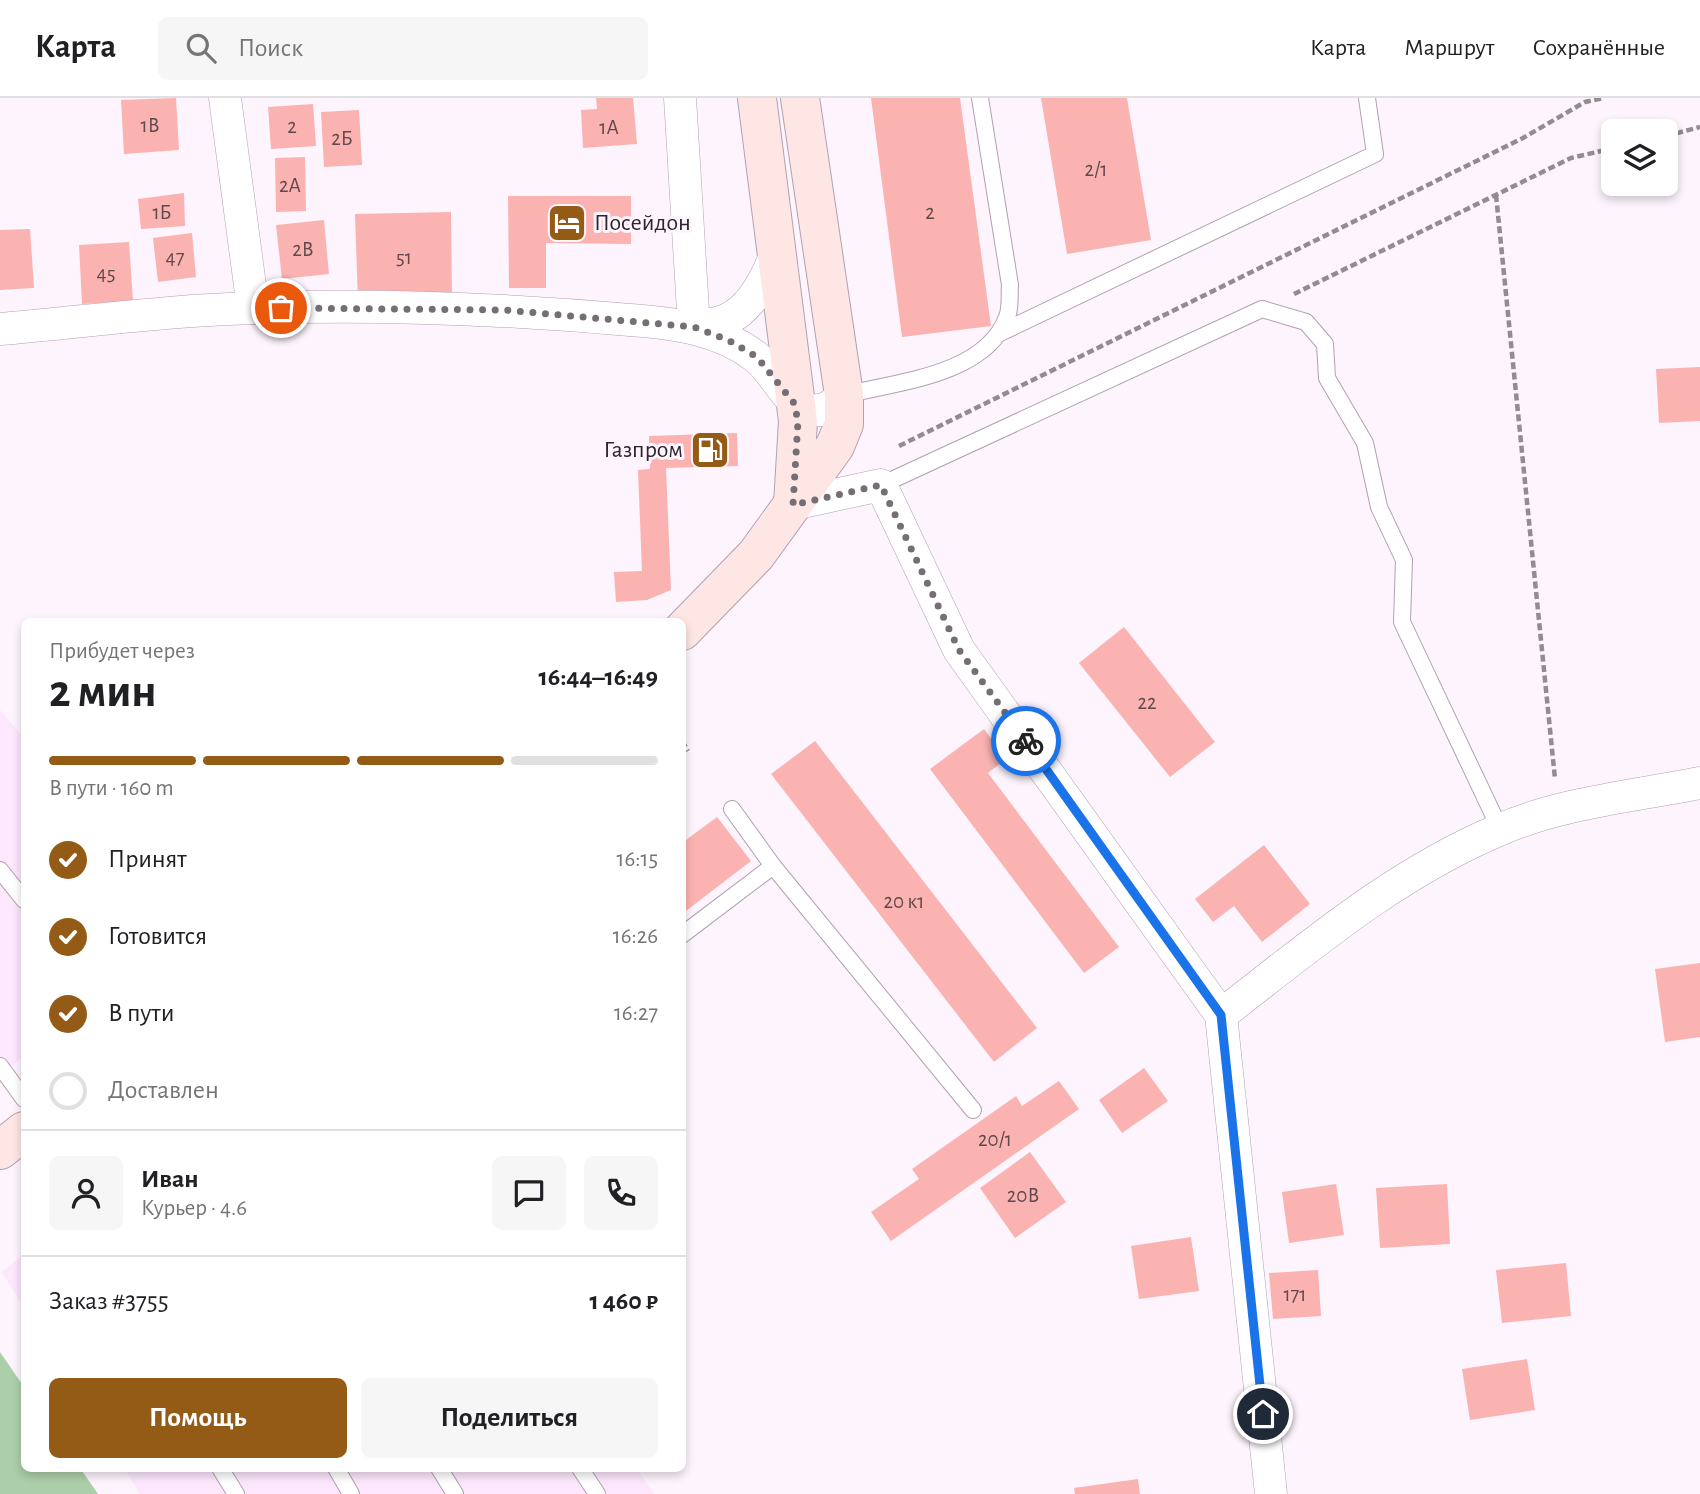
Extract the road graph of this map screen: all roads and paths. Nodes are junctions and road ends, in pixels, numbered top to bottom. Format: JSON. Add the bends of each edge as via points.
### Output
{"nodes":[{"id":1,"x":226,"y":98,"type":"edge"},
{"id":2,"x":680,"y":98,"type":"edge"},
{"id":3,"x":757,"y":98,"type":"edge"},
{"id":4,"x":800,"y":98,"type":"edge"},
{"id":5,"x":980,"y":98,"type":"edge"},
{"id":6,"x":1367,"y":98,"type":"edge"},
{"id":7,"x":1604,"y":98,"type":"edge"},
{"id":8,"x":1700,"y":127,"type":"edge"},
{"id":9,"x":1678,"y":133,"type":"edge"},
{"id":10,"x":1601,"y":151,"type":"edge"},
{"id":11,"x":1496,"y":195,"type":"junction"},
{"id":12,"x":777,"y":251,"type":"junction"},
{"id":13,"x":253,"y":307,"type":"junction"},
{"id":14,"x":1262,"y":310,"type":"junction"},
{"id":15,"x":694,"y":327,"type":"junction"},
{"id":16,"x":0,"y":329,"type":"edge"},
{"id":17,"x":1000,"y":333,"type":"junction"},
{"id":18,"x":844,"y":395,"type":"junction"},
{"id":19,"x":794,"y":403,"type":"junction"},
{"id":20,"x":899,"y":446,"type":"dead end"},
{"id":21,"x":881,"y":485,"type":"junction"},
{"id":22,"x":793,"y":505,"type":"junction"},
{"id":23,"x":686,"y":627,"type":"edge"},
{"id":24,"x":686,"y":748,"type":"edge"},
{"id":25,"x":688,"y":751,"type":"dead end"},
{"id":26,"x":1700,"y":783,"type":"edge"},
{"id":27,"x":732,"y":809,"type":"dead end"},
{"id":28,"x":1558,"y":812,"type":"junction"},
{"id":29,"x":1500,"y":829,"type":"junction"},
{"id":30,"x":773,"y":866,"type":"junction"},
{"id":31,"x":0,"y":870,"type":"edge"},
{"id":32,"x":21,"y":896,"type":"edge"},
{"id":33,"x":686,"y":932,"type":"edge"},
{"id":34,"x":1221,"y":1015,"type":"junction"},
{"id":35,"x":0,"y":1066,"type":"edge"},
{"id":36,"x":21,"y":1095,"type":"edge"},
{"id":37,"x":973,"y":1110,"type":"dead end"},
{"id":38,"x":21,"y":1133,"type":"edge"},
{"id":39,"x":0,"y":1150,"type":"edge"},
{"id":40,"x":222,"y":1472,"type":"edge"},
{"id":41,"x":338,"y":1472,"type":"edge"},
{"id":42,"x":441,"y":1472,"type":"edge"},
{"id":43,"x":583,"y":1472,"type":"edge"},
{"id":44,"x":236,"y":1494,"type":"edge"},
{"id":45,"x":351,"y":1494,"type":"edge"},
{"id":46,"x":455,"y":1494,"type":"edge"},
{"id":47,"x":597,"y":1494,"type":"edge"},
{"id":48,"x":1271,"y":1494,"type":"edge"}],
"edges":[{"from":1,"to":13,"type":"street"},
{"from":2,"to":15,"type":"street"},
{"from":3,"to":12,"type":"main road"},
{"from":4,"to":18,"type":"main road"},
{"from":5,"to":17,"type":"lane","via":[[1010,285],[1009,314]]},
{"from":6,"to":17,"type":"lane","via":[[1375,154]]},
{"from":7,"to":20,"type":"path","via":[[1585,102],[1523,138]]},
{"from":8,"to":9,"type":"path"},
{"from":10,"to":11,"type":"path","via":[[1571,158]]},
{"from":11,"to":14,"type":"path"},
{"from":11,"to":28,"type":"path"},
{"from":12,"to":15,"type":"street","via":[[767,277],[750,300],[728,320]]},
{"from":12,"to":19,"type":"main road"},
{"from":13,"to":15,"type":"street","via":[[504,310]]},
{"from":13,"to":16,"type":"street"},
{"from":14,"to":21,"type":"lane"},
{"from":14,"to":29,"type":"lane","via":[[1306,323],[1325,344],[1326,378],[1365,443],[1379,507],[1404,560],[1402,622]]},
{"from":15,"to":19,"type":"street","via":[[757,357]]},
{"from":17,"to":18,"type":"lane","via":[[981,353],[927,377]]},
{"from":18,"to":19,"type":"street","via":[[827,409],[812,410]]},
{"from":18,"to":22,"type":"main road","via":[[844,424],[835,446]]},
{"from":19,"to":22,"type":"main road","via":[[798,421]]},
{"from":21,"to":22,"type":"street"},
{"from":21,"to":34,"type":"street","via":[[959,650]]},
{"from":22,"to":23,"type":"main road","via":[[756,555]]},
{"from":24,"to":25,"type":"path"},
{"from":26,"to":28,"type":"street"},
{"from":27,"to":30,"type":"lane"},
{"from":28,"to":29,"type":"street"},
{"from":29,"to":34,"type":"street","via":[[1426,865],[1324,935]]},
{"from":30,"to":33,"type":"lane"},
{"from":30,"to":37,"type":"lane"},
{"from":31,"to":32,"type":"lane"},
{"from":34,"to":48,"type":"street"},
{"from":35,"to":36,"type":"lane"},
{"from":38,"to":39,"type":"main road"},
{"from":40,"to":44,"type":"lane"},
{"from":41,"to":45,"type":"lane"},
{"from":42,"to":46,"type":"lane"},
{"from":43,"to":47,"type":"lane"}]}
